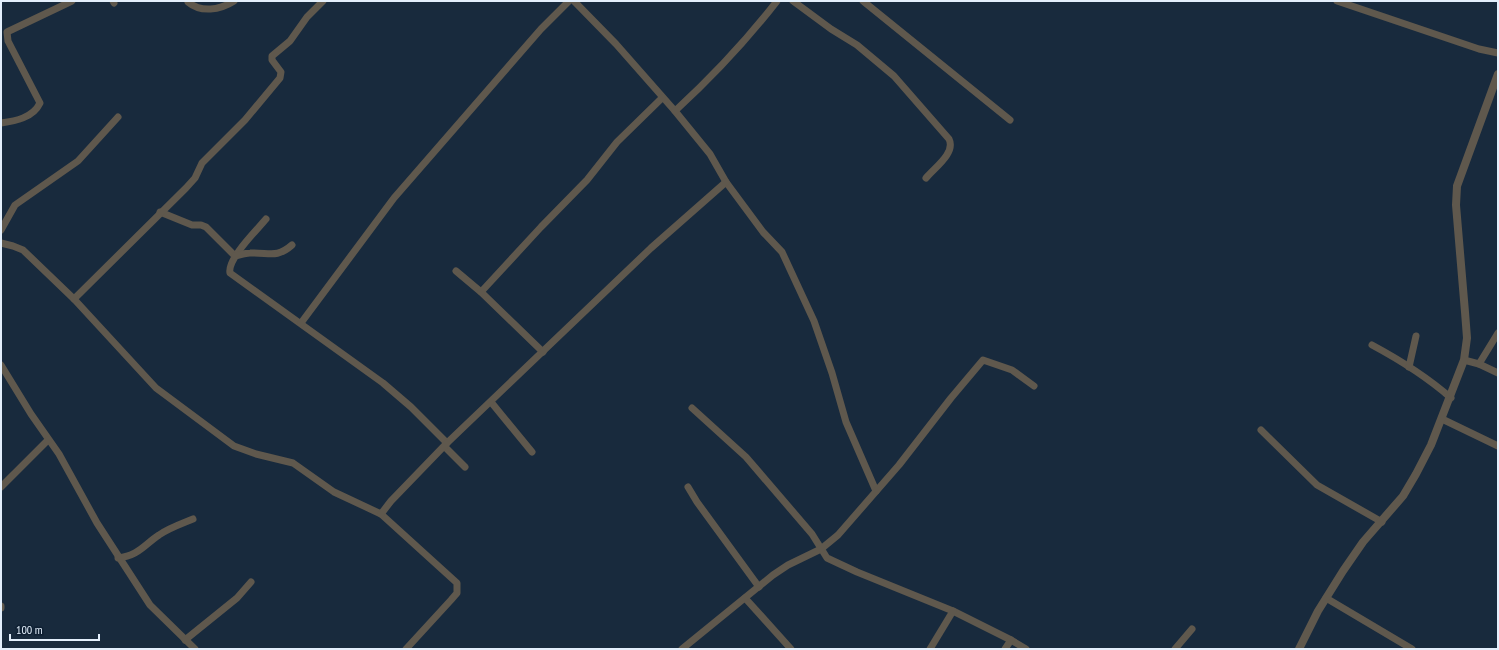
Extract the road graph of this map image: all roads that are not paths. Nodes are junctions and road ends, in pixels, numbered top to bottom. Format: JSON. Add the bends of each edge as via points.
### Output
{"nodes":[{"id":1,"x":72,"y":1,"type":"edge"},
{"id":2,"x":234,"y":1,"type":"edge"},
{"id":3,"x":323,"y":1,"type":"edge"},
{"id":4,"x":569,"y":1,"type":"edge"},
{"id":5,"x":574,"y":1,"type":"edge"},
{"id":6,"x":777,"y":1,"type":"edge"},
{"id":7,"x":793,"y":1,"type":"edge"},
{"id":8,"x":863,"y":1,"type":"edge"},
{"id":9,"x":1337,"y":1,"type":"edge"},
{"id":10,"x":188,"y":2,"type":"dead end"},
{"id":11,"x":1498,"y":53,"type":"edge"},
{"id":12,"x":1498,"y":74,"type":"edge"},
{"id":13,"x":662,"y":98,"type":"junction"},
{"id":14,"x":675,"y":111,"type":"junction"},
{"id":15,"x":118,"y":118,"type":"dead end"},
{"id":16,"x":1010,"y":120,"type":"dead end"},
{"id":17,"x":1,"y":123,"type":"edge"},
{"id":18,"x":926,"y":178,"type":"dead end"},
{"id":19,"x":726,"y":182,"type":"junction"},
{"id":20,"x":160,"y":212,"type":"junction"},
{"id":21,"x":266,"y":219,"type":"dead end"},
{"id":22,"x":1,"y":230,"type":"edge"},
{"id":23,"x":1,"y":243,"type":"edge"},
{"id":24,"x":292,"y":245,"type":"dead end"},
{"id":25,"x":235,"y":256,"type":"junction"},
{"id":26,"x":456,"y":271,"type":"dead end"},
{"id":27,"x":481,"y":292,"type":"junction"},
{"id":28,"x":74,"y":299,"type":"junction"},
{"id":29,"x":301,"y":323,"type":"junction"},
{"id":30,"x":1498,"y":334,"type":"edge"},
{"id":31,"x":1416,"y":336,"type":"dead end"},
{"id":32,"x":1372,"y":345,"type":"dead end"},
{"id":33,"x":543,"y":352,"type":"junction"},
{"id":34,"x":1464,"y":360,"type":"junction"},
{"id":35,"x":1479,"y":364,"type":"junction"},
{"id":36,"x":1,"y":365,"type":"edge"},
{"id":37,"x":1409,"y":367,"type":"junction"},
{"id":38,"x":1498,"y":373,"type":"edge"},
{"id":39,"x":1034,"y":386,"type":"dead end"},
{"id":40,"x":1451,"y":398,"type":"junction"},
{"id":41,"x":491,"y":402,"type":"junction"},
{"id":42,"x":692,"y":408,"type":"dead end"},
{"id":43,"x":1442,"y":419,"type":"junction"},
{"id":44,"x":1261,"y":430,"type":"dead end"},
{"id":45,"x":48,"y":440,"type":"junction"},
{"id":46,"x":446,"y":445,"type":"junction"},
{"id":47,"x":1498,"y":446,"type":"edge"},
{"id":48,"x":532,"y":452,"type":"dead end"},
{"id":49,"x":465,"y":467,"type":"dead end"},
{"id":50,"x":1,"y":487,"type":"edge"},
{"id":51,"x":688,"y":487,"type":"dead end"},
{"id":52,"x":876,"y":491,"type":"junction"},
{"id":53,"x":381,"y":514,"type":"junction"},
{"id":54,"x":193,"y":519,"type":"dead end"},
{"id":55,"x":1382,"y":522,"type":"junction"},
{"id":56,"x":821,"y":549,"type":"junction"},
{"id":57,"x":118,"y":558,"type":"junction"},
{"id":58,"x":251,"y":582,"type":"dead end"},
{"id":59,"x":759,"y":587,"type":"junction"},
{"id":60,"x":744,"y":598,"type":"junction"},
{"id":61,"x":1326,"y":598,"type":"junction"},
{"id":62,"x":953,"y":611,"type":"junction"},
{"id":63,"x":1192,"y":629,"type":"dead end"},
{"id":64,"x":184,"y":640,"type":"junction"},
{"id":65,"x":1011,"y":640,"type":"junction"},
{"id":66,"x":790,"y":648,"type":"edge"},
{"id":67,"x":195,"y":649,"type":"edge"},
{"id":68,"x":406,"y":649,"type":"edge"},
{"id":69,"x":682,"y":649,"type":"edge"},
{"id":70,"x":930,"y":649,"type":"edge"},
{"id":71,"x":1005,"y":649,"type":"edge"},
{"id":72,"x":1026,"y":649,"type":"edge"},
{"id":73,"x":1175,"y":649,"type":"edge"},
{"id":74,"x":1299,"y":649,"type":"edge"},
{"id":75,"x":1412,"y":649,"type":"edge"}],
"edges":[{"from":1,"to":17,"type":"street","via":[[7,32],[8,41],[40,103],[32,113],[20,120]]},
{"from":2,"to":10,"type":"street","via":[[219,8],[203,10]]},
{"from":3,"to":20,"type":"street","via":[[307,17],[290,41],[272,56],[281,72],[280,78],[245,120],[202,163],[195,178]]},
{"from":4,"to":29,"type":"street","via":[[541,29],[394,198]]},
{"from":5,"to":13,"type":"street","via":[[616,44]]},
{"from":6,"to":14,"type":"street","via":[[743,44]]},
{"from":7,"to":18,"type":"street","via":[[857,45],[890,72],[949,139],[950,151]]},
{"from":8,"to":16,"type":"street"},
{"from":9,"to":11,"type":"street","via":[[1479,49]]},
{"from":12,"to":34,"type":"street","via":[[1457,186],[1456,205],[1467,338]]},
{"from":13,"to":14,"type":"street"},
{"from":13,"to":27,"type":"street","via":[[617,142],[587,180],[540,226]]},
{"from":14,"to":19,"type":"street","via":[[710,154]]},
{"from":15,"to":22,"type":"street","via":[[78,161],[15,205]]},
{"from":19,"to":33,"type":"street","via":[[651,248]]},
{"from":19,"to":52,"type":"street","via":[[763,232],[782,252],[792,272],[814,321],[846,422]]},
{"from":20,"to":25,"type":"street","via":[[192,225],[206,227]]},
{"from":20,"to":28,"type":"street"},
{"from":21,"to":25,"type":"street"},
{"from":23,"to":28,"type":"street","via":[[22,250]]},
{"from":24,"to":25,"type":"street","via":[[274,255],[251,253]]},
{"from":25,"to":29,"type":"street","via":[[230,264],[230,273]]},
{"from":26,"to":27,"type":"street"},
{"from":27,"to":33,"type":"street"},
{"from":28,"to":53,"type":"street","via":[[156,388],[218,435],[234,446],[293,463],[334,492]]},
{"from":29,"to":46,"type":"street","via":[[383,383],[411,407]]},
{"from":30,"to":35,"type":"street"},
{"from":31,"to":37,"type":"street"},
{"from":32,"to":37,"type":"street"},
{"from":33,"to":41,"type":"street"},
{"from":34,"to":35,"type":"street"},
{"from":34,"to":40,"type":"street"},
{"from":35,"to":38,"type":"street"},
{"from":36,"to":45,"type":"street"},
{"from":37,"to":40,"type":"street"},
{"from":39,"to":52,"type":"street","via":[[1012,370],[984,360]]},
{"from":40,"to":43,"type":"street"},
{"from":41,"to":46,"type":"street"},
{"from":41,"to":48,"type":"street"},
{"from":42,"to":56,"type":"street","via":[[746,457],[803,523]]},
{"from":43,"to":47,"type":"street"},
{"from":43,"to":55,"type":"street","via":[[1416,474],[1403,496]]},
{"from":44,"to":55,"type":"street","via":[[1317,485]]},
{"from":45,"to":50,"type":"street"},
{"from":45,"to":57,"type":"street","via":[[76,483]]},
{"from":46,"to":49,"type":"street"},
{"from":46,"to":53,"type":"street"},
{"from":51,"to":59,"type":"street","via":[[696,502]]},
{"from":52,"to":56,"type":"street","via":[[838,535]]},
{"from":53,"to":68,"type":"street","via":[[451,577],[458,587],[452,600]]},
{"from":54,"to":57,"type":"street","via":[[157,536],[144,548],[129,556]]},
{"from":55,"to":61,"type":"street","via":[[1363,542]]},
{"from":56,"to":59,"type":"street","via":[[788,565]]},
{"from":56,"to":62,"type":"street","via":[[827,558]]},
{"from":57,"to":64,"type":"street","via":[[150,605]]},
{"from":58,"to":64,"type":"street","via":[[237,598]]},
{"from":59,"to":60,"type":"street"},
{"from":60,"to":66,"type":"street"},
{"from":60,"to":69,"type":"street"},
{"from":61,"to":74,"type":"street"},
{"from":61,"to":75,"type":"street"},
{"from":62,"to":65,"type":"street"},
{"from":62,"to":70,"type":"street"},
{"from":63,"to":73,"type":"street"},
{"from":64,"to":67,"type":"street"},
{"from":65,"to":71,"type":"street"},
{"from":65,"to":72,"type":"street"}]}
